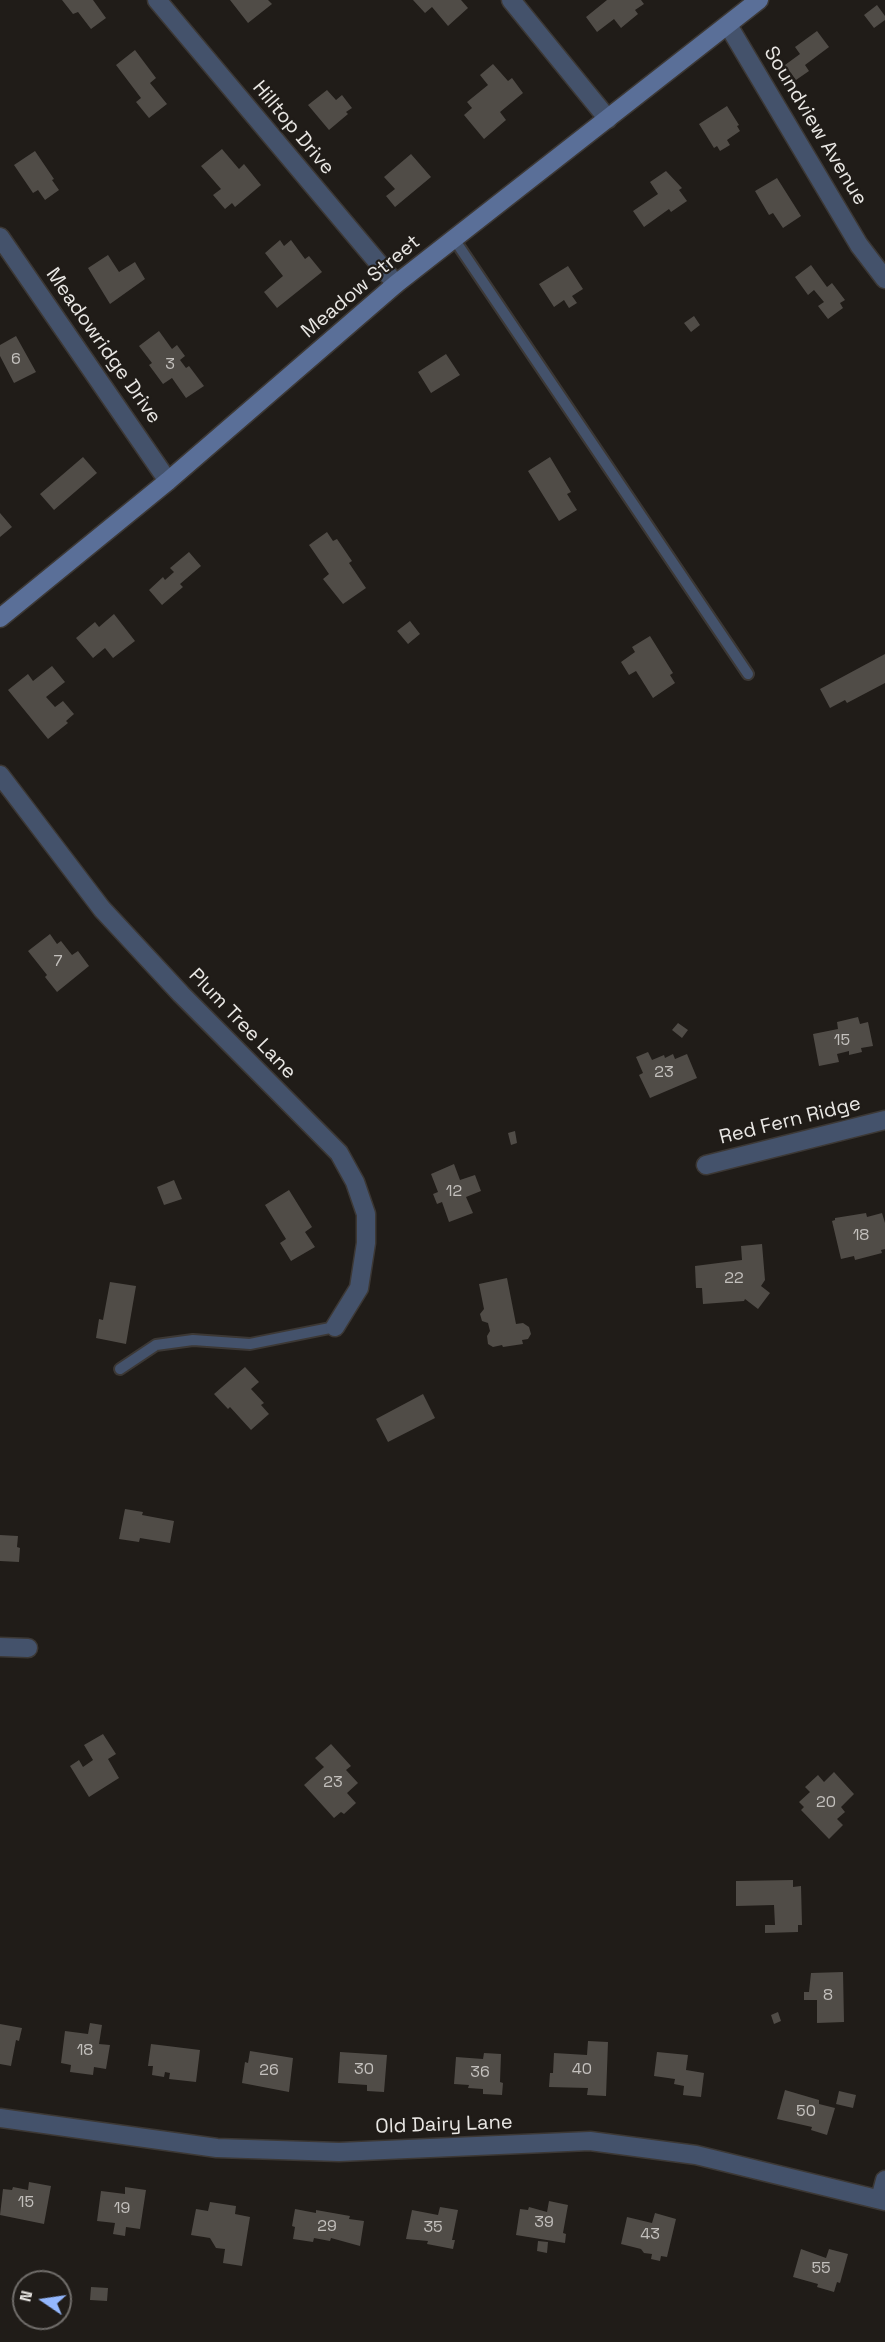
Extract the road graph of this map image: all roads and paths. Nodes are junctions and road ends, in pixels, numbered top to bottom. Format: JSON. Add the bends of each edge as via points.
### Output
{"nodes":[{"id":1,"x":157,"y":0,"type":"edge"},
{"id":2,"x":512,"y":0,"type":"edge"},
{"id":3,"x":759,"y":0,"type":"edge"},
{"id":4,"x":728,"y":25,"type":"junction"},
{"id":5,"x":608,"y":119,"type":"junction"},
{"id":6,"x":0,"y":237,"type":"edge"},
{"id":7,"x":454,"y":239,"type":"junction"},
{"id":8,"x":885,"y":279,"type":"edge"},
{"id":9,"x":396,"y":284,"type":"junction"},
{"id":10,"x":168,"y":481,"type":"junction"},
{"id":11,"x":0,"y":618,"type":"edge"},
{"id":12,"x":748,"y":674,"type":"dead end"},
{"id":13,"x":0,"y":775,"type":"edge"},
{"id":14,"x":885,"y":1120,"type":"edge"},
{"id":15,"x":705,"y":1166,"type":"dead end"},
{"id":16,"x":335,"y":1327,"type":"joint"},
{"id":17,"x":120,"y":1369,"type":"dead end"},
{"id":18,"x":0,"y":1647,"type":"edge"},
{"id":19,"x":27,"y":1648,"type":"dead end"},
{"id":20,"x":0,"y":2118,"type":"edge"},
{"id":21,"x":885,"y":2180,"type":"edge"},
{"id":22,"x":883,"y":2200,"type":"edge"}],
"edges":[{"from":1,"to":9,"type":"street","name":"Hilltop Drive"},
{"from":2,"to":5,"type":"street"},
{"from":3,"to":4,"type":"street","name":"Meadow Street"},
{"from":4,"to":5,"type":"street","name":"Meadow Street"},
{"from":4,"to":8,"type":"street","name":"Soundview Avenue","via":[[859,245]]},
{"from":5,"to":7,"type":"street","name":"Meadow Street"},
{"from":6,"to":10,"type":"street","name":"Meadowridge Drive"},
{"from":7,"to":9,"type":"street","name":"Meadow Street"},
{"from":7,"to":12,"type":"lane"},
{"from":9,"to":10,"type":"street","name":"Meadow Street"},
{"from":10,"to":11,"type":"street","name":"Meadow Street"},
{"from":13,"to":16,"type":"street","name":"Plum Tree Lane","via":[[102,909],[339,1153],[366,1214],[366,1243],[359,1288]]},
{"from":14,"to":15,"type":"street","name":"Red Fern Ridge"},
{"from":16,"to":17,"type":"lane","via":[[250,1344],[193,1340],[156,1345]]},
{"from":18,"to":19,"type":"street"},
{"from":20,"to":22,"type":"street","name":"Old Dairy Lane","via":[[228,2148],[339,2152],[590,2141],[696,2155]]},
{"from":21,"to":22,"type":"street"}]}
